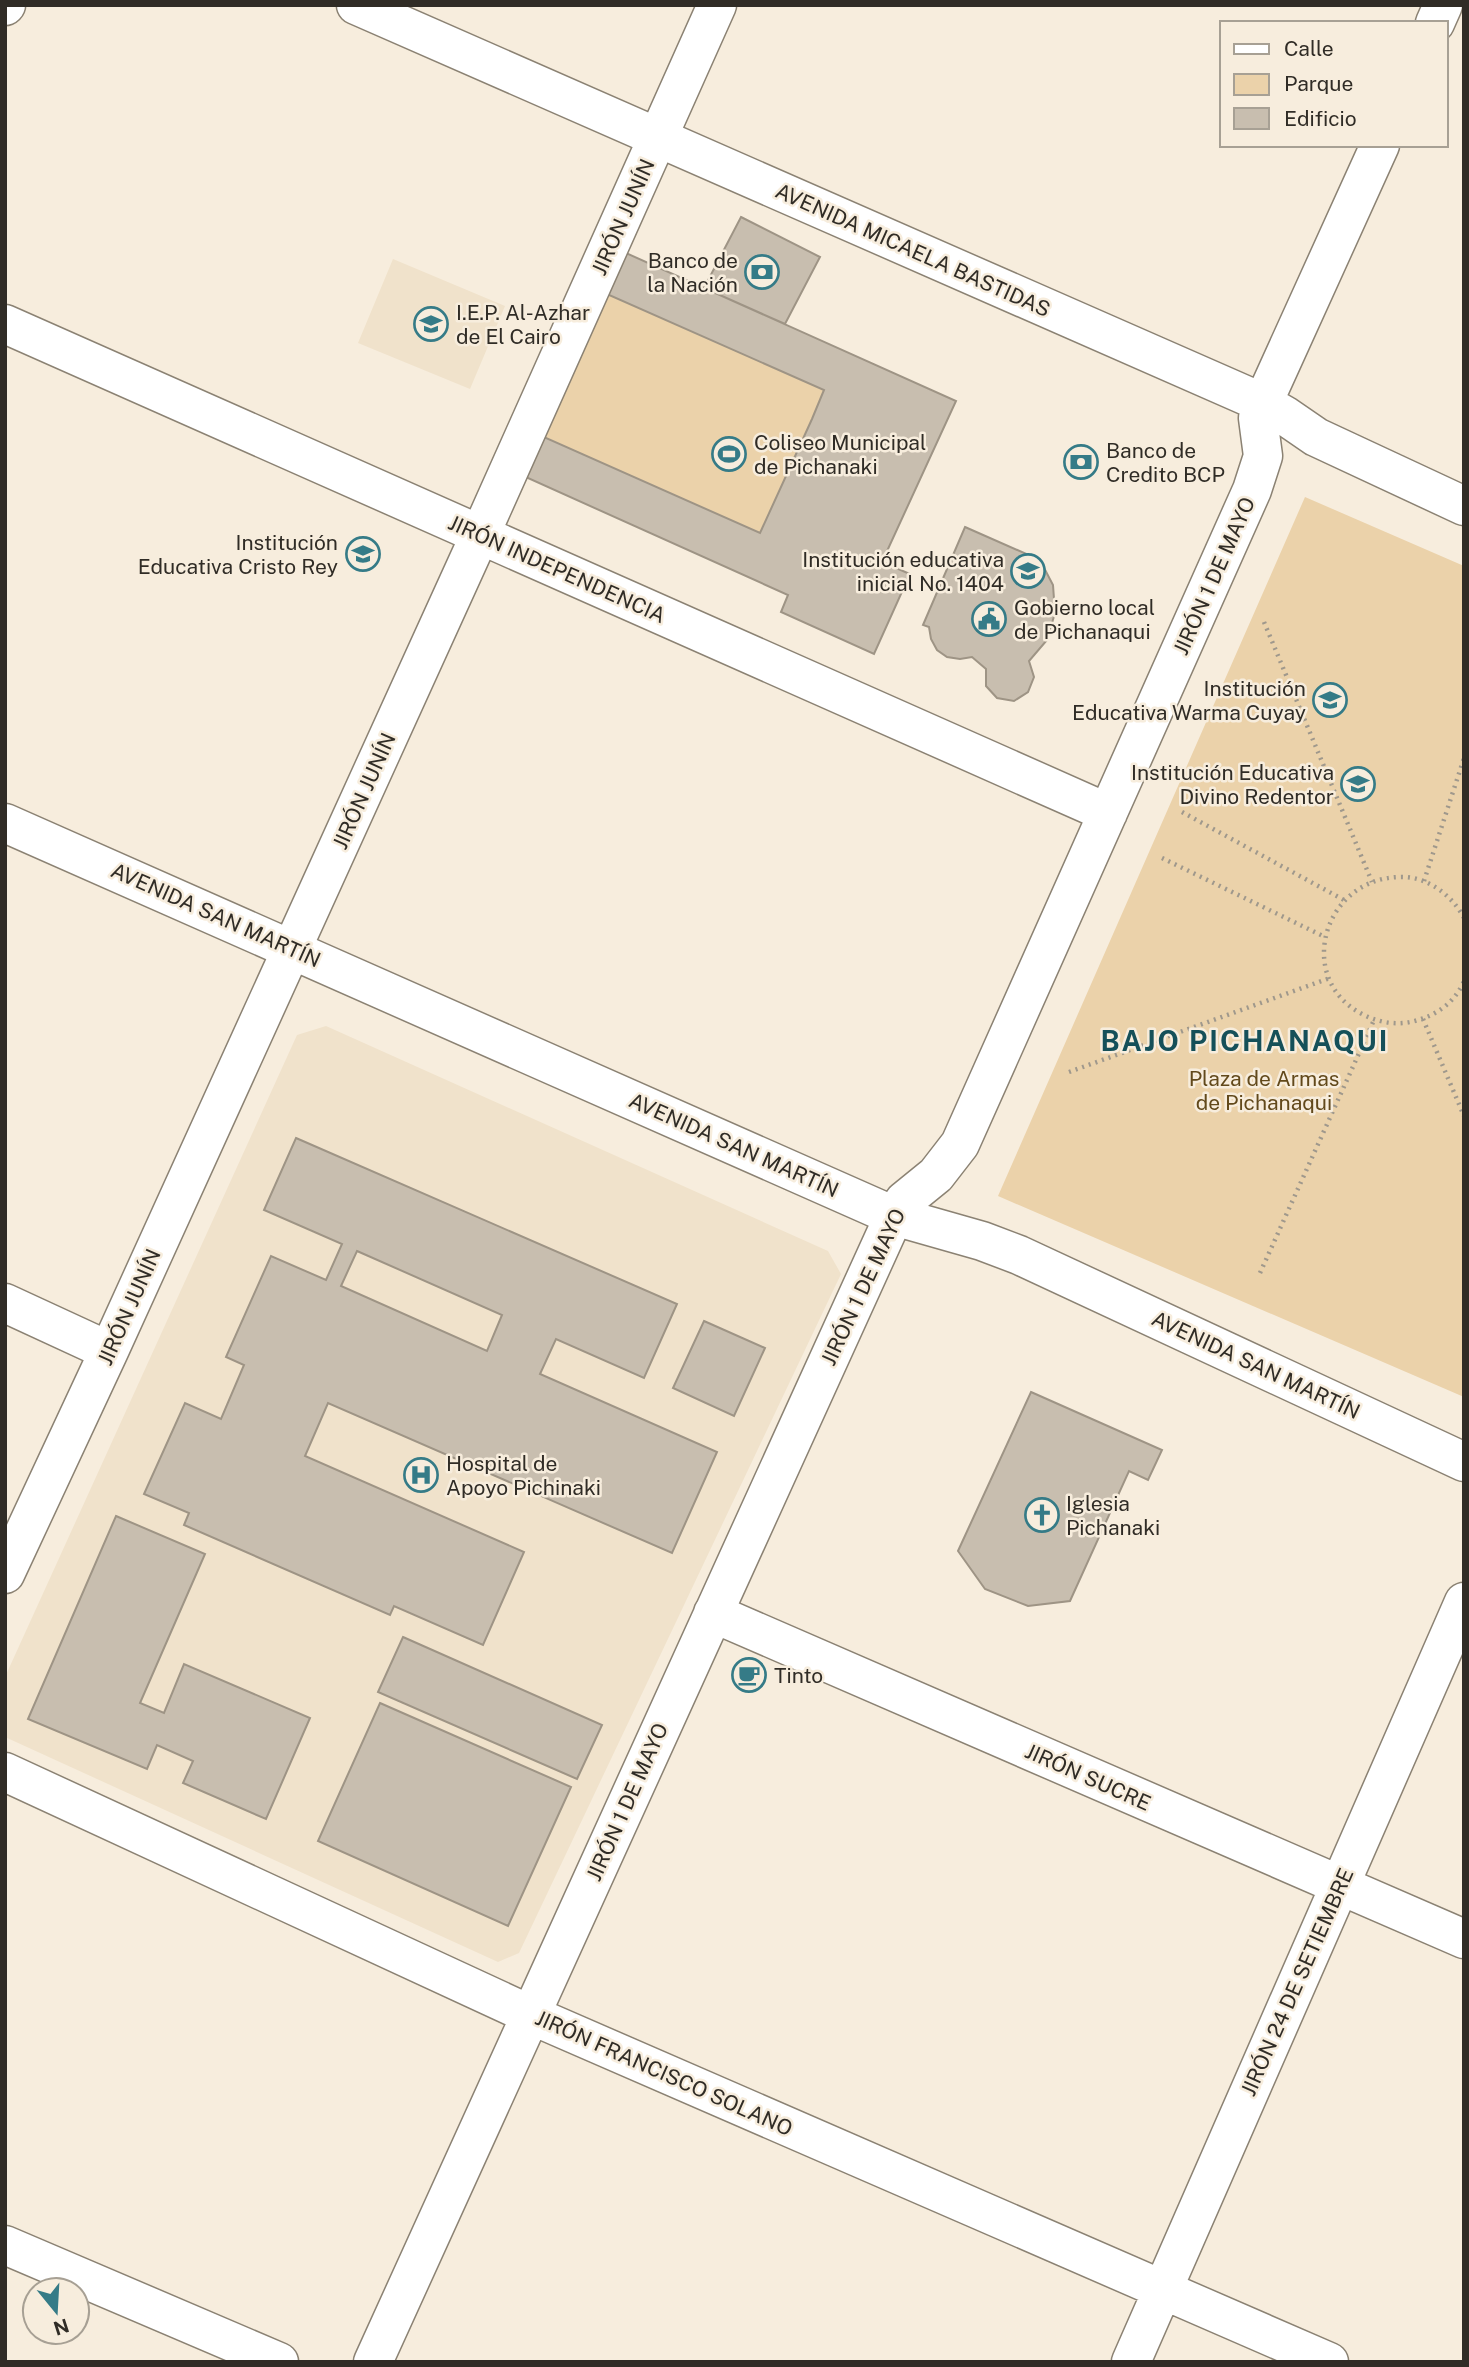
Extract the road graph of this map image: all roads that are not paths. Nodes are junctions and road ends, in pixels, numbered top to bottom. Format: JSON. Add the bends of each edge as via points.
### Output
{"nodes":[{"id":1,"x":356,"y":5,"type":"edge"},
{"id":2,"x":717,"y":5,"type":"edge"},
{"id":3,"x":1443,"y":5,"type":"edge"},
{"id":4,"x":1436,"y":21,"type":"edge"},
{"id":5,"x":659,"y":138,"type":"junction"},
{"id":6,"x":1379,"y":147,"type":"edge"},
{"id":7,"x":5,"y":324,"type":"edge"},
{"id":8,"x":1263,"y":403,"type":"junction"},
{"id":9,"x":1464,"y":506,"type":"edge"},
{"id":10,"x":480,"y":535,"type":"junction"},
{"id":11,"x":1108,"y":813,"type":"junction"},
{"id":12,"x":5,"y":823,"type":"edge"},
{"id":13,"x":292,"y":948,"type":"junction"},
{"id":14,"x":894,"y":1216,"type":"junction"},
{"id":15,"x":5,"y":1303,"type":"edge"},
{"id":16,"x":109,"y":1351,"type":"junction"},
{"id":17,"x":1464,"y":1462,"type":"edge"},
{"id":18,"x":5,"y":1574,"type":"edge"},
{"id":19,"x":1464,"y":1602,"type":"edge"},
{"id":20,"x":713,"y":1613,"type":"junction"},
{"id":21,"x":5,"y":1772,"type":"edge"},
{"id":22,"x":1339,"y":1886,"type":"junction"},
{"id":23,"x":1464,"y":1940,"type":"edge"},
{"id":24,"x":531,"y":2015,"type":"junction"},
{"id":25,"x":5,"y":2245,"type":"edge"},
{"id":26,"x":1162,"y":2290,"type":"junction"},
{"id":27,"x":279,"y":2362,"type":"edge"},
{"id":28,"x":373,"y":2362,"type":"edge"},
{"id":29,"x":1131,"y":2362,"type":"edge"},
{"id":30,"x":1329,"y":2362,"type":"edge"}],
"edges":[{"from":1,"to":5,"type":"street","name":"AVENIDA MICAELA BASTIDAS"},
{"from":2,"to":5,"type":"street","name":"JIRÓN JUNÍN"},
{"from":3,"to":4,"type":"street"},
{"from":5,"to":8,"type":"street","name":"AVENIDA MICAELA BASTIDAS"},
{"from":5,"to":10,"type":"street","name":"JIRÓN JUNÍN"},
{"from":6,"to":8,"type":"street","name":"JIRÓN 1 DE MAYO"},
{"from":7,"to":10,"type":"street","name":"JIRÓN INDEPENDENCIA"},
{"from":8,"to":9,"type":"street","name":"AVENIDA MICAELA BASTIDAS","via":[[1316,437]]},
{"from":8,"to":11,"type":"street","name":"JIRÓN 1 DE MAYO","via":[[1258,418],[1263,456],[1259,472]]},
{"from":10,"to":11,"type":"street","name":"JIRÓN INDEPENDENCIA"},
{"from":10,"to":13,"type":"street","name":"JIRÓN JUNÍN"},
{"from":11,"to":14,"type":"street","name":"JIRÓN 1 DE MAYO","via":[[960,1144]]},
{"from":12,"to":13,"type":"street","name":"AVENIDA SAN MARTÍN"},
{"from":13,"to":14,"type":"street","name":"AVENIDA SAN MARTÍN"},
{"from":13,"to":16,"type":"street","name":"JIRÓN JUNÍN"},
{"from":14,"to":17,"type":"street","name":"AVENIDA SAN MARTÍN","via":[[1019,1255]]},
{"from":14,"to":20,"type":"street","name":"JIRÓN 1 DE MAYO"},
{"from":15,"to":16,"type":"street"},
{"from":16,"to":18,"type":"street","name":"JIRÓN JUNÍN"},
{"from":19,"to":22,"type":"street","name":"JIRÓN 24 DE SETIEMBRE"},
{"from":20,"to":22,"type":"street","name":"JIRÓN SUCRE"},
{"from":20,"to":24,"type":"street","name":"JIRÓN 1 DE MAYO"},
{"from":21,"to":24,"type":"street","name":"JIRÓN FRANCISCO SOLANO"},
{"from":22,"to":23,"type":"street","name":"JIRÓN SUCRE"},
{"from":22,"to":26,"type":"street","name":"JIRÓN 24 DE SETIEMBRE"},
{"from":24,"to":26,"type":"street","name":"JIRÓN FRANCISCO SOLANO"},
{"from":24,"to":28,"type":"street","name":"JIRÓN 1 DE MAYO"},
{"from":25,"to":27,"type":"street"},
{"from":26,"to":29,"type":"street","name":"JIRÓN 24 DE SETIEMBRE"},
{"from":26,"to":30,"type":"street","name":"JIRÓN FRANCISCO SOLANO"}]}
